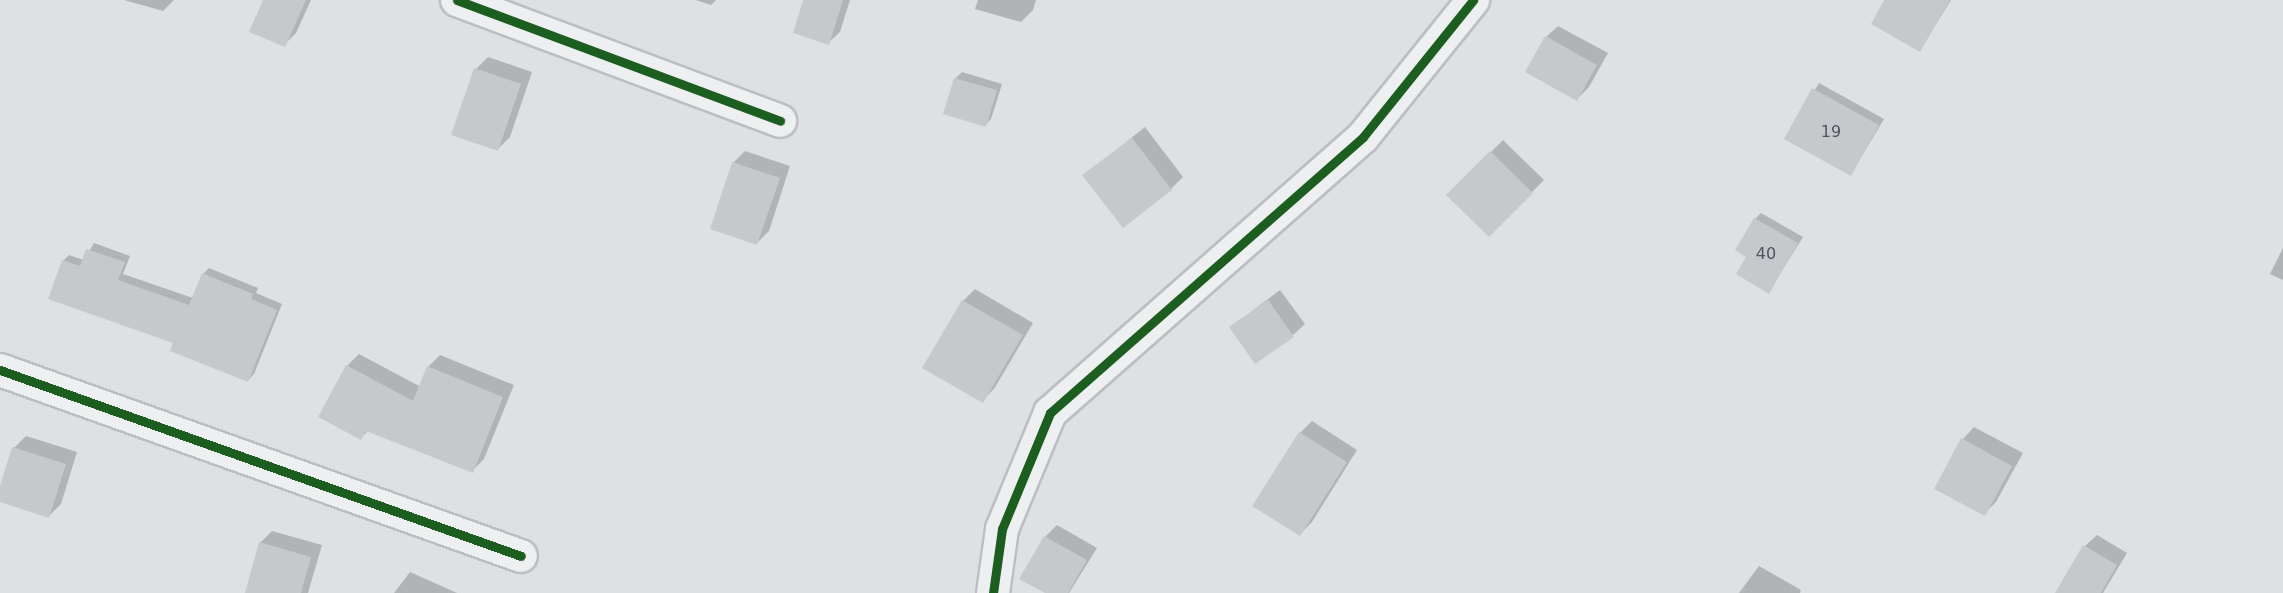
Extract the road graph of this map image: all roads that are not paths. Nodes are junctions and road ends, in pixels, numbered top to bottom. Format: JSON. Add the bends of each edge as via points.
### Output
{"nodes":[{"id":1,"x":457,"y":0,"type":"edge"},
{"id":2,"x":1473,"y":0,"type":"edge"},
{"id":3,"x":780,"y":121,"type":"dead end"},
{"id":4,"x":0,"y":370,"type":"edge"},
{"id":5,"x":521,"y":556,"type":"dead end"},
{"id":6,"x":993,"y":593,"type":"edge"}],
"edges":[{"from":1,"to":3,"type":"street"},
{"from":2,"to":6,"type":"street","via":[[1363,137],[1050,413],[1002,528]]},
{"from":4,"to":5,"type":"street"}]}
